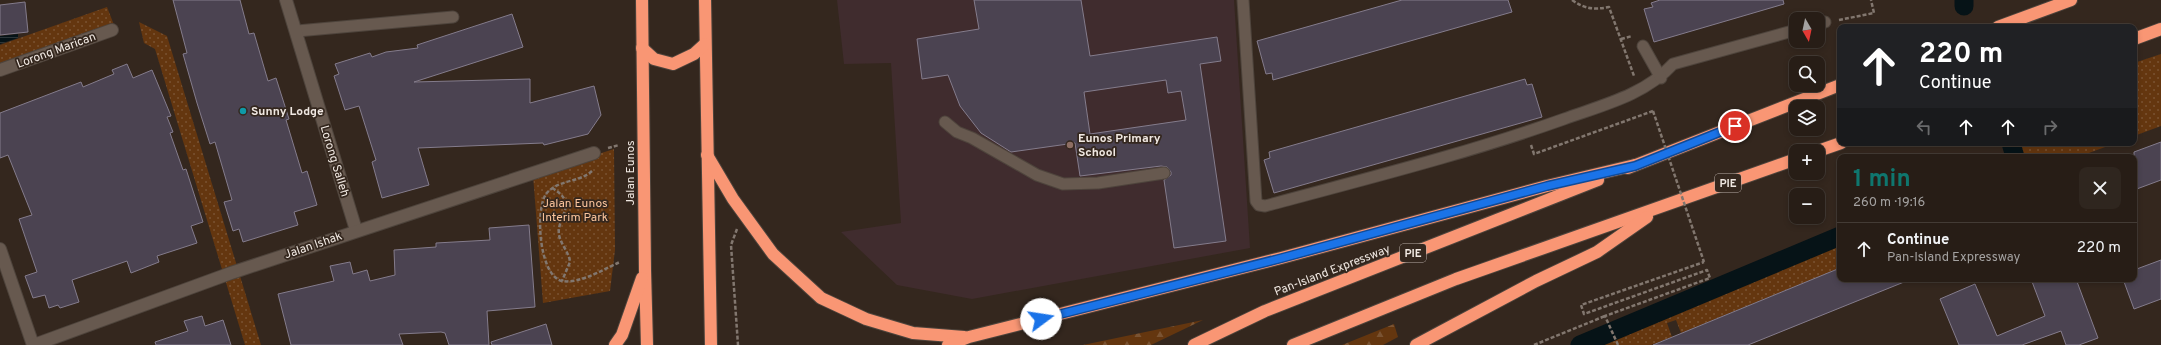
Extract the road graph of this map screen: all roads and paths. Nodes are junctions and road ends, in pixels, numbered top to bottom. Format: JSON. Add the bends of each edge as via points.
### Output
{"nodes":[{"id":1,"x":286,"y":0,"type":"edge"},
{"id":2,"x":642,"y":0,"type":"edge"},
{"id":3,"x":705,"y":0,"type":"edge"},
{"id":4,"x":1243,"y":0,"type":"edge"},
{"id":5,"x":1572,"y":0,"type":"edge"},
{"id":6,"x":1871,"y":0,"type":"edge"},
{"id":7,"x":2071,"y":0,"type":"edge"},
{"id":8,"x":453,"y":17,"type":"dead end"},
{"id":9,"x":1825,"y":22,"type":"edge"},
{"id":10,"x":2006,"y":24,"type":"edge"},
{"id":11,"x":2161,"y":29,"type":"edge"},
{"id":12,"x":112,"y":30,"type":"dead end"},
{"id":13,"x":297,"y":31,"type":"junction"},
{"id":14,"x":1789,"y":32,"type":"edge"},
{"id":15,"x":2137,"y":38,"type":"edge"},
{"id":16,"x":705,"y":44,"type":"junction"},
{"id":17,"x":1643,"y":46,"type":"dead end"},
{"id":18,"x":642,"y":48,"type":"junction"},
{"id":19,"x":0,"y":70,"type":"edge"},
{"id":20,"x":1660,"y":78,"type":"junction"},
{"id":21,"x":1837,"y":86,"type":"edge"},
{"id":22,"x":1639,"y":91,"type":"junction"},
{"id":23,"x":945,"y":122,"type":"dead end"},
{"id":24,"x":1530,"y":142,"type":"dead end"},
{"id":25,"x":1837,"y":144,"type":"edge"},
{"id":26,"x":1825,"y":149,"type":"edge"},
{"id":27,"x":594,"y":153,"type":"joint"},
{"id":28,"x":707,"y":154,"type":"junction"},
{"id":29,"x":1789,"y":162,"type":"edge"},
{"id":30,"x":1635,"y":166,"type":"junction"},
{"id":31,"x":1164,"y":173,"type":"dead end"},
{"id":32,"x":552,"y":188,"type":"junction"},
{"id":33,"x":1660,"y":208,"type":"junction"},
{"id":34,"x":743,"y":213,"type":"junction"},
{"id":35,"x":356,"y":230,"type":"junction"},
{"id":36,"x":0,"y":249,"type":"edge"},
{"id":37,"x":620,"y":262,"type":"dead end"},
{"id":38,"x":645,"y":270,"type":"junction"},
{"id":39,"x":562,"y":281,"type":"junction"},
{"id":40,"x":1606,"y":316,"type":"junction"},
{"id":41,"x":969,"y":337,"type":"junction"},
{"id":42,"x":34,"y":345,"type":"edge"},
{"id":43,"x":615,"y":345,"type":"edge"},
{"id":44,"x":647,"y":345,"type":"edge"},
{"id":45,"x":711,"y":345,"type":"edge"},
{"id":46,"x":738,"y":345,"type":"edge"},
{"id":47,"x":948,"y":345,"type":"edge"},
{"id":48,"x":1194,"y":345,"type":"edge"},
{"id":49,"x":1293,"y":345,"type":"edge"},
{"id":50,"x":1416,"y":345,"type":"edge"},
{"id":51,"x":1534,"y":345,"type":"edge"},
{"id":52,"x":1618,"y":345,"type":"edge"}],
"edges":[{"from":1,"to":13,"type":"street","name":"Lorong Salleh"},
{"from":2,"to":18,"type":"highway","name":"Jalan Eunos"},
{"from":3,"to":16,"type":"highway"},
{"from":4,"to":22,"type":"lane","via":[[1256,201],[1259,205],[1264,206],[1497,143]]},
{"from":5,"to":22,"type":"path","via":[[1583,7],[1595,10],[1609,7]]},
{"from":6,"to":9,"type":"path","via":[[1874,13]]},
{"from":7,"to":10,"type":"highway"},
{"from":8,"to":13,"type":"lane"},
{"from":11,"to":15,"type":"highway"},
{"from":12,"to":19,"type":"street","name":"Lorong Marican"},
{"from":13,"to":35,"type":"street","name":"Lorong Salleh"},
{"from":14,"to":20,"type":"lane","via":[[1673,64]]},
{"from":16,"to":18,"type":"highway","via":[[694,54],[672,64],[654,58]]},
{"from":16,"to":28,"type":"highway"},
{"from":17,"to":20,"type":"lane"},
{"from":18,"to":38,"type":"highway","name":"Jalan Eunos"},
{"from":20,"to":22,"type":"lane"},
{"from":21,"to":30,"type":"highway","name":"Pan-Island Expressway","number":"PIE"},
{"from":23,"to":31,"type":"lane","via":[[957,132],[1036,175],[1063,184],[1098,183]]},
{"from":24,"to":40,"type":"path","bridge":true,"via":[[1534,154],[1653,111],[1704,262],[1581,306],[1584,314],[1708,270],[1710,278]]},
{"from":25,"to":26,"type":"highway"},
{"from":27,"to":32,"type":"path","via":[[594,168],[589,173]]},
{"from":27,"to":35,"type":"street","name":"Jalan Ishak"},
{"from":28,"to":34,"type":"highway"},
{"from":28,"to":45,"type":"highway"},
{"from":29,"to":33,"type":"highway","number":"PIE"},
{"from":30,"to":41,"type":"highway","via":[[1547,186],[1282,258]]},
{"from":30,"to":48,"type":"highway","name":"Pan-Island Expressway","number":"PIE","via":[[1265,311]]},
{"from":32,"to":39,"type":"path","via":[[561,195],[565,205],[559,233],[570,262]]},
{"from":32,"to":39,"type":"path","via":[[543,200],[541,209],[544,255],[550,272]]},
{"from":33,"to":49,"type":"highway","number":"PIE","via":[[1456,279]]},
{"from":33,"to":50,"type":"highway","via":[[1597,252],[1536,281]]},
{"from":34,"to":41,"type":"highway","via":[[773,254],[821,298],[866,319],[913,333]]},
{"from":34,"to":46,"type":"path","via":[[732,245]]},
{"from":35,"to":42,"type":"street","name":"Jalan Ishak"},
{"from":36,"to":42,"type":"street"},
{"from":37,"to":39,"type":"path","via":[[579,279]]},
{"from":38,"to":43,"type":"highway","via":[[622,334]]},
{"from":38,"to":44,"type":"highway","name":"Jalan Eunos"},
{"from":40,"to":51,"type":"path"},
{"from":40,"to":52,"type":"path"},
{"from":41,"to":47,"type":"highway"}]}
